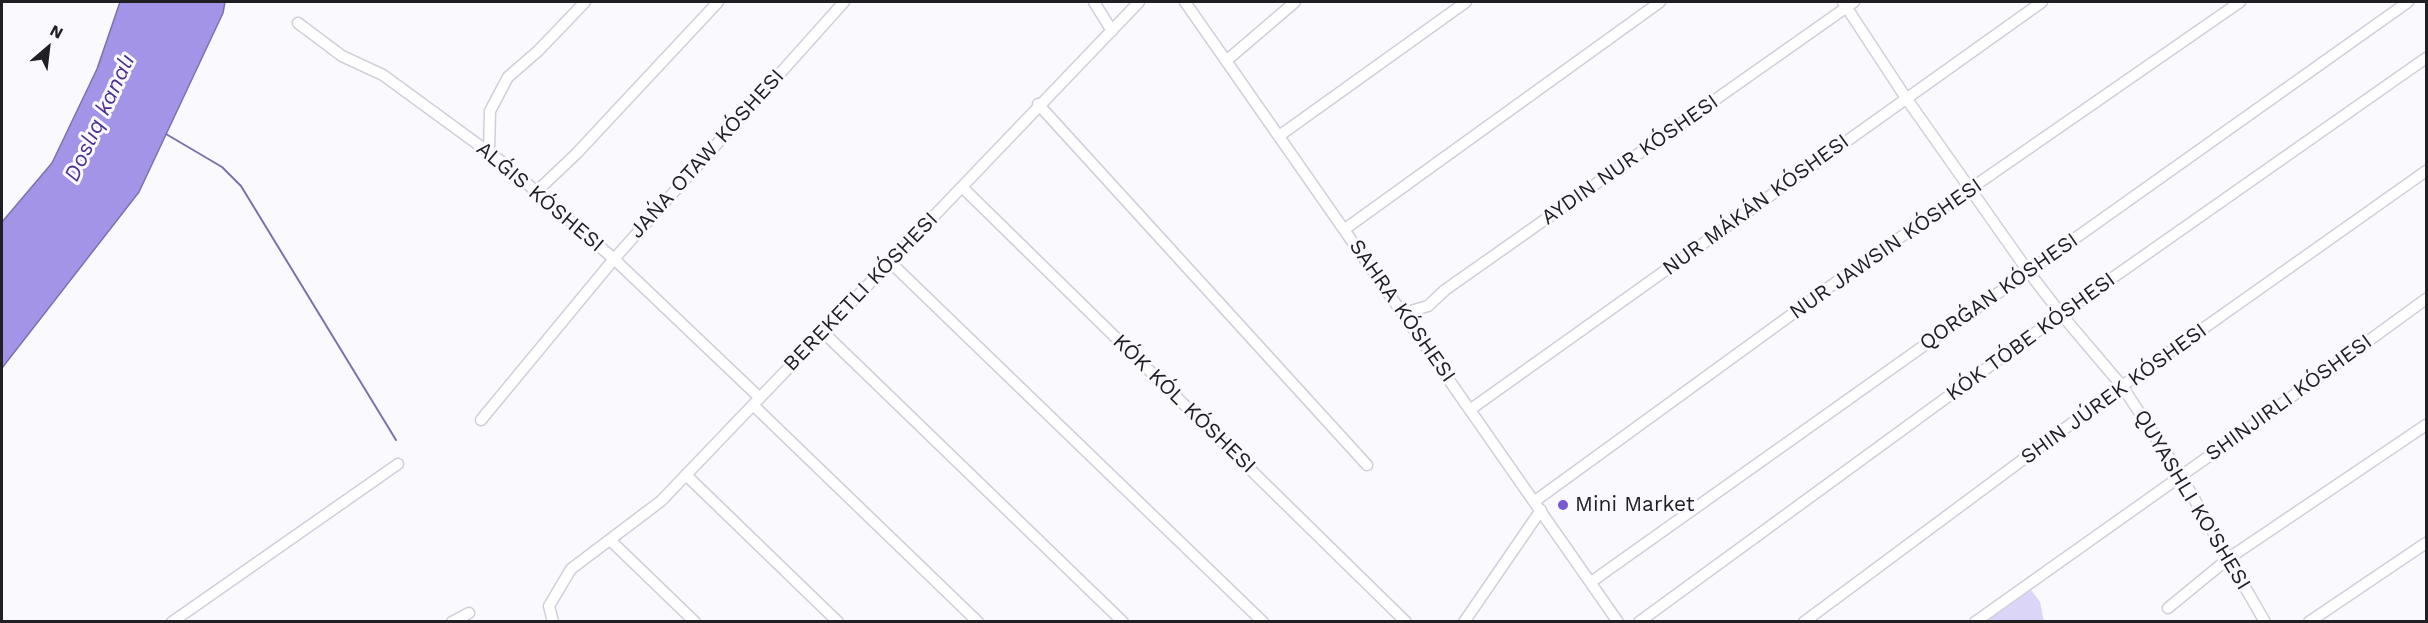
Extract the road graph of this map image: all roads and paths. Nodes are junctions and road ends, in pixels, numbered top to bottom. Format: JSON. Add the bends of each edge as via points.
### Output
{"nodes":[{"id":1,"x":585,"y":2,"type":"edge"},
{"id":2,"x":718,"y":2,"type":"edge"},
{"id":3,"x":844,"y":2,"type":"edge"},
{"id":4,"x":1094,"y":2,"type":"edge"},
{"id":5,"x":1139,"y":2,"type":"edge"},
{"id":6,"x":1185,"y":2,"type":"edge"},
{"id":7,"x":1295,"y":2,"type":"edge"},
{"id":8,"x":1466,"y":2,"type":"edge"},
{"id":9,"x":1660,"y":2,"type":"edge"},
{"id":10,"x":2042,"y":2,"type":"edge"},
{"id":11,"x":2240,"y":2,"type":"edge"},
{"id":12,"x":2408,"y":2,"type":"edge"},
{"id":13,"x":1848,"y":3,"type":"edge"},
{"id":14,"x":298,"y":23,"type":"dead end"},
{"id":15,"x":1112,"y":31,"type":"junction"},
{"id":16,"x":2427,"y":58,"type":"edge"},
{"id":17,"x":1226,"y":61,"type":"junction"},
{"id":18,"x":1906,"y":98,"type":"junction"},
{"id":19,"x":1038,"y":104,"type":"junction"},
{"id":20,"x":1279,"y":136,"type":"junction"},
{"id":21,"x":489,"y":152,"type":"junction"},
{"id":22,"x":2427,"y":171,"type":"edge"},
{"id":23,"x":962,"y":187,"type":"junction"},
{"id":24,"x":1971,"y":189,"type":"junction"},
{"id":25,"x":536,"y":192,"type":"junction"},
{"id":26,"x":1345,"y":229,"type":"junction"},
{"id":27,"x":614,"y":259,"type":"junction"},
{"id":28,"x":890,"y":262,"type":"junction"},
{"id":29,"x":2028,"y":271,"type":"junction"},
{"id":30,"x":2427,"y":299,"type":"edge"},
{"id":31,"x":1404,"y":313,"type":"junction"},
{"id":32,"x":2061,"y":314,"type":"junction"},
{"id":33,"x":824,"y":332,"type":"junction"},
{"id":34,"x":2122,"y":386,"type":"junction"},
{"id":35,"x":756,"y":402,"type":"junction"},
{"id":36,"x":1471,"y":409,"type":"junction"},
{"id":37,"x":481,"y":420,"type":"dead end"},
{"id":38,"x":2427,"y":425,"type":"edge"},
{"id":39,"x":398,"y":464,"type":"dead end"},
{"id":40,"x":1367,"y":465,"type":"dead end"},
{"id":41,"x":686,"y":475,"type":"junction"},
{"id":42,"x":2181,"y":476,"type":"junction"},
{"id":43,"x":1538,"y":506,"type":"junction"},
{"id":44,"x":610,"y":540,"type":"junction"},
{"id":45,"x":2427,"y":543,"type":"edge"},
{"id":46,"x":2229,"y":558,"type":"junction"},
{"id":47,"x":1591,"y":582,"type":"junction"},
{"id":48,"x":2168,"y":608,"type":"dead end"},
{"id":49,"x":469,"y":613,"type":"dead end"},
{"id":50,"x":172,"y":621,"type":"edge"},
{"id":51,"x":452,"y":621,"type":"edge"},
{"id":52,"x":553,"y":621,"type":"edge"},
{"id":53,"x":694,"y":621,"type":"edge"},
{"id":54,"x":838,"y":621,"type":"edge"},
{"id":55,"x":978,"y":621,"type":"edge"},
{"id":56,"x":1123,"y":621,"type":"edge"},
{"id":57,"x":1263,"y":621,"type":"edge"},
{"id":58,"x":1406,"y":621,"type":"edge"},
{"id":59,"x":1464,"y":621,"type":"edge"},
{"id":60,"x":1618,"y":621,"type":"edge"},
{"id":61,"x":1639,"y":621,"type":"edge"},
{"id":62,"x":1804,"y":621,"type":"edge"},
{"id":63,"x":1975,"y":621,"type":"edge"},
{"id":64,"x":2265,"y":621,"type":"edge"},
{"id":65,"x":2309,"y":621,"type":"edge"}],
"edges":[{"from":1,"to":21,"type":"street","via":[[508,77],[490,111]]},
{"from":2,"to":25,"type":"street"},
{"from":3,"to":27,"type":"street","name":"JAŃA OTAW KÓSHESI"},
{"from":4,"to":15,"type":"street"},
{"from":5,"to":15,"type":"street","name":"BEREKETLI KÓSHESI"},
{"from":6,"to":17,"type":"street","name":"SAHRA KÓSHESI"},
{"from":7,"to":17,"type":"street"},
{"from":8,"to":20,"type":"street"},
{"from":9,"to":26,"type":"street"},
{"from":10,"to":18,"type":"street","name":"NUR MÁKÁN KÓSHESI"},
{"from":11,"to":24,"type":"street"},
{"from":12,"to":29,"type":"street","name":"QORǴAN KÓSHESI"},
{"from":13,"to":18,"type":"street","name":"QUYASHLI KO'SHESI"},
{"from":13,"to":31,"type":"street","via":[[1445,290],[1428,306]]},
{"from":14,"to":21,"type":"street","via":[[342,56],[383,75]]},
{"from":15,"to":19,"type":"street","name":"BEREKETLI KÓSHESI"},
{"from":16,"to":32,"type":"street","name":"KÓK TÓBE KÓSHESI"},
{"from":17,"to":20,"type":"street","name":"SAHRA KÓSHESI"},
{"from":18,"to":24,"type":"street","name":"QUYASHLI KO'SHESI"},
{"from":18,"to":36,"type":"street","name":"NUR MÁKÁN KÓSHESI"},
{"from":19,"to":23,"type":"street","name":"BEREKETLI KÓSHESI"},
{"from":19,"to":40,"type":"street"},
{"from":20,"to":26,"type":"street","name":"SAHRA KÓSHESI"},
{"from":21,"to":25,"type":"street"},
{"from":22,"to":34,"type":"street"},
{"from":23,"to":28,"type":"street","name":"BEREKETLI KÓSHESI"},
{"from":23,"to":58,"type":"street","name":"KÓK KÓL KÓSHESI"},
{"from":24,"to":29,"type":"street","name":"QUYASHLI KO'SHESI"},
{"from":24,"to":43,"type":"street","via":[[1837,282]]},
{"from":25,"to":27,"type":"street"},
{"from":26,"to":31,"type":"street","name":"SAHRA KÓSHESI"},
{"from":27,"to":35,"type":"street"},
{"from":27,"to":37,"type":"street","name":"JAŃA OTAW KÓSHESI"},
{"from":28,"to":33,"type":"street","name":"BEREKETLI KÓSHESI"},
{"from":28,"to":57,"type":"street"},
{"from":29,"to":32,"type":"street","name":"QUYASHLI KO'SHESI"},
{"from":29,"to":47,"type":"street","name":"QORǴAN KÓSHESI"},
{"from":30,"to":42,"type":"street"},
{"from":31,"to":36,"type":"street","name":"SAHRA KÓSHESI"},
{"from":32,"to":34,"type":"street","name":"QUYASHLI KO'SHESI"},
{"from":32,"to":61,"type":"street","name":"KÓK TÓBE KÓSHESI"},
{"from":33,"to":35,"type":"street","name":"BEREKETLI KÓSHESI"},
{"from":33,"to":56,"type":"street"},
{"from":34,"to":42,"type":"street","name":"QUYASHLI KO'SHESI"},
{"from":34,"to":62,"type":"street"},
{"from":35,"to":41,"type":"street","name":"BEREKETLI KÓSHESI"},
{"from":35,"to":55,"type":"street"},
{"from":36,"to":43,"type":"street","name":"SAHRA KÓSHESI"},
{"from":38,"to":46,"type":"street"},
{"from":39,"to":50,"type":"street"},
{"from":41,"to":44,"type":"street","name":"BEREKETLI KÓSHESI","via":[[661,501]]},
{"from":41,"to":54,"type":"street"},
{"from":42,"to":46,"type":"street","name":"QUYASHLI KO'SHESI"},
{"from":42,"to":63,"type":"street"},
{"from":43,"to":47,"type":"street","name":"SAHRA KÓSHESI"},
{"from":43,"to":59,"type":"street"},
{"from":44,"to":52,"type":"street","name":"BEREKETLI KÓSHESI","via":[[571,569],[549,606]]},
{"from":44,"to":53,"type":"street"},
{"from":45,"to":65,"type":"street"},
{"from":46,"to":48,"type":"street"},
{"from":46,"to":64,"type":"street","name":"QUYASHLI KO'SHESI"},
{"from":47,"to":60,"type":"street","name":"SAHRA KÓSHESI"},
{"from":49,"to":51,"type":"street"}]}
